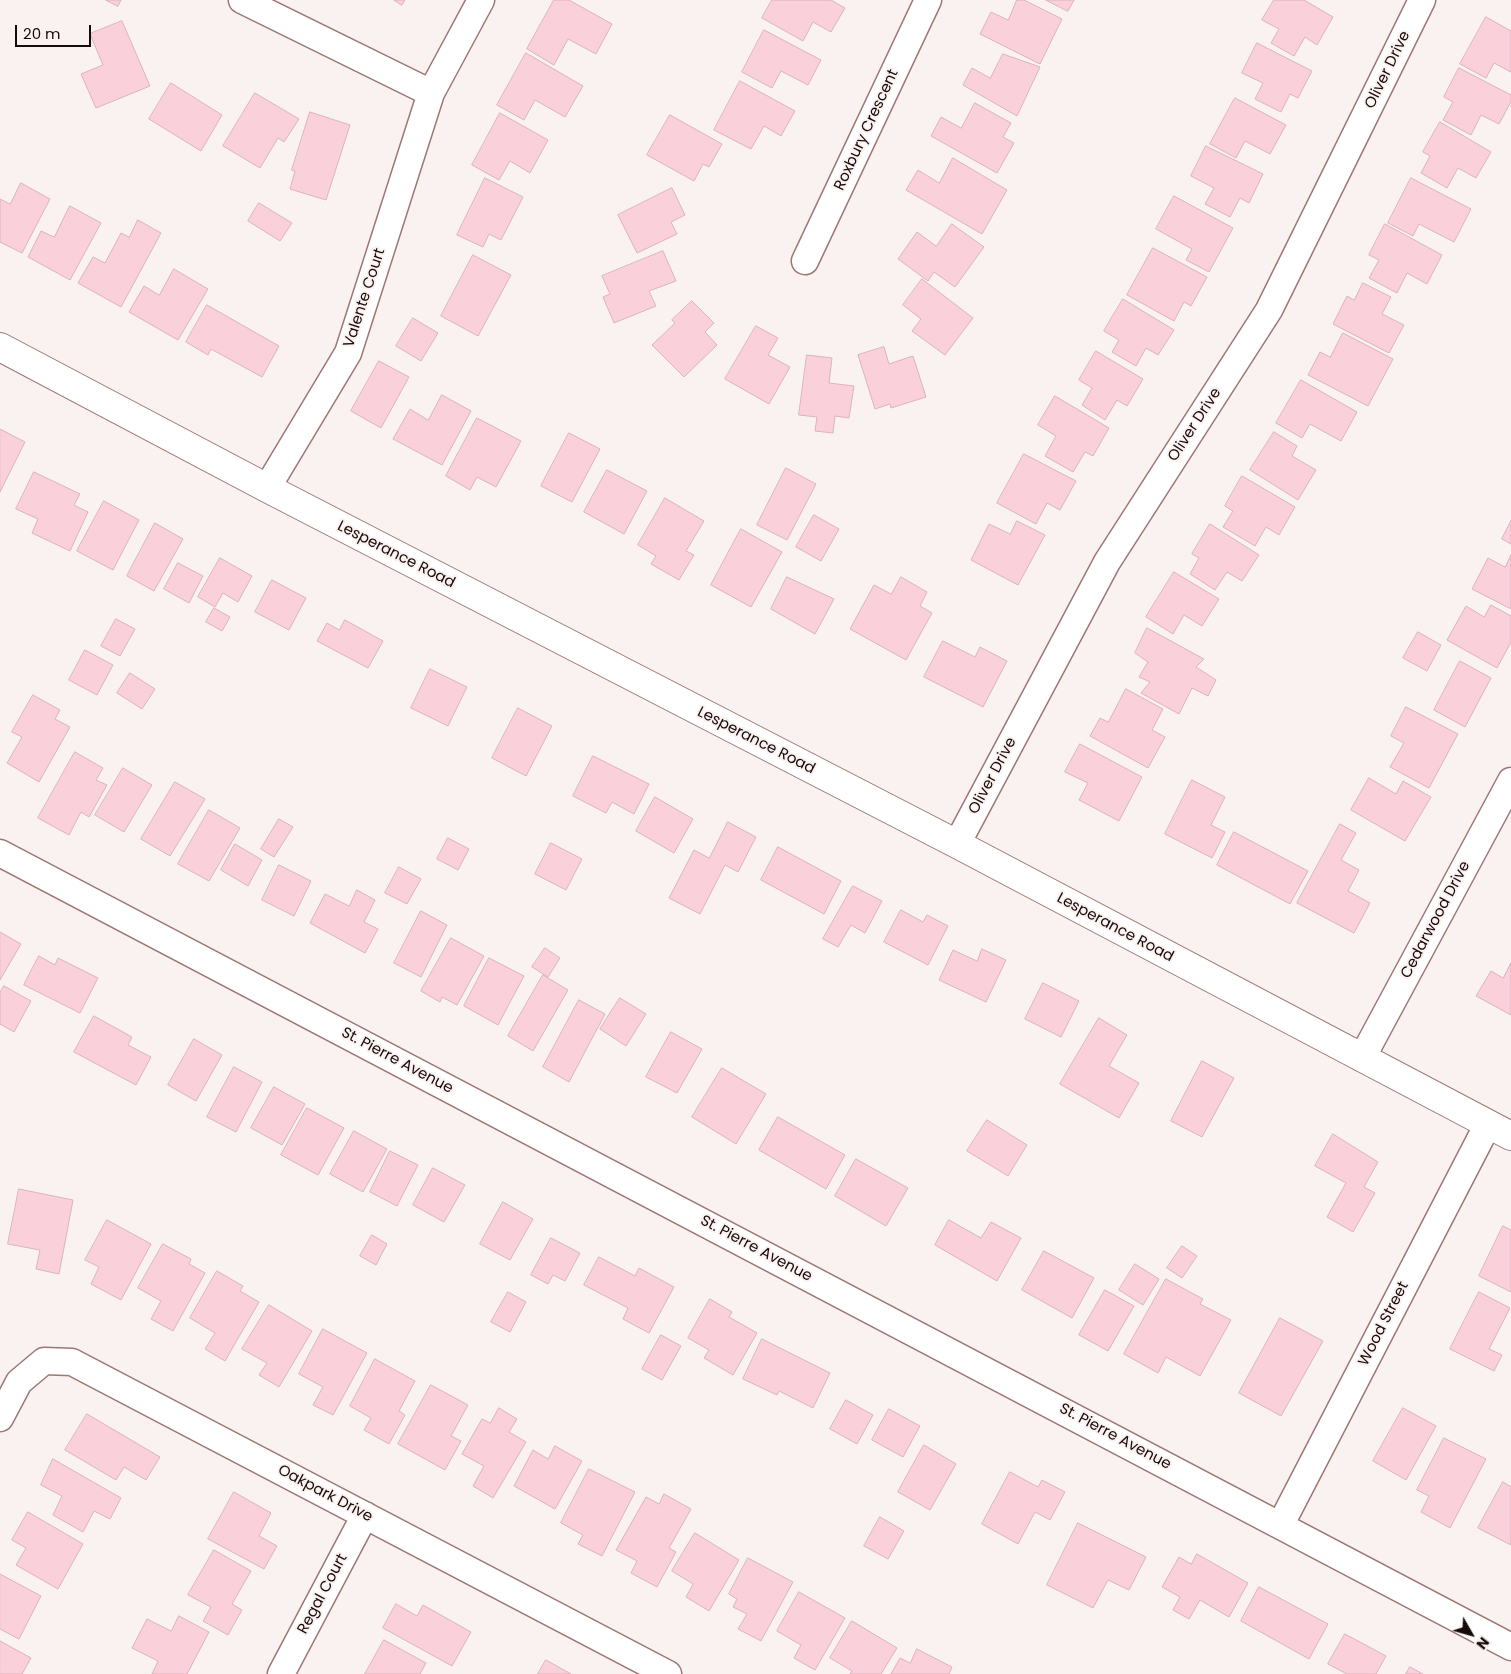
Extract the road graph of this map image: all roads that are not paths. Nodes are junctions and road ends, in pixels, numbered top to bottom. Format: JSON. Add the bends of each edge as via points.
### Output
{"nodes":[{"id":1,"x":242,"y":0,"type":"edge"},
{"id":2,"x":481,"y":0,"type":"edge"},
{"id":3,"x":928,"y":0,"type":"edge"},
{"id":4,"x":1422,"y":0,"type":"edge"},
{"id":5,"x":431,"y":93,"type":"junction"},
{"id":6,"x":805,"y":261,"type":"dead end"},
{"id":7,"x":0,"y":347,"type":"edge"},
{"id":8,"x":267,"y":488,"type":"junction"},
{"id":9,"x":1511,"y":781,"type":"edge"},
{"id":10,"x":956,"y":844,"type":"junction"},
{"id":11,"x":0,"y":854,"type":"edge"},
{"id":12,"x":1362,"y":1058,"type":"junction"},
{"id":13,"x":1499,"y":1130,"type":"edge"},
{"id":14,"x":0,"y":1418,"type":"edge"},
{"id":15,"x":365,"y":1515,"type":"junction"},
{"id":16,"x":1281,"y":1524,"type":"junction"},
{"id":17,"x":1511,"y":1646,"type":"edge"},
{"id":18,"x":281,"y":1674,"type":"edge"},
{"id":19,"x":668,"y":1674,"type":"edge"}],
"edges":[{"from":1,"to":5,"type":"street"},
{"from":2,"to":5,"type":"street","name":"Valente Court"},
{"from":3,"to":6,"type":"street","name":"Roxbury Crescent"},
{"from":4,"to":10,"type":"street","name":"Oliver Drive","via":[[1269,310],[1107,562]]},
{"from":5,"to":8,"type":"street","name":"Valente Court","via":[[348,353]]},
{"from":7,"to":8,"type":"main road","name":"Lesperance Road"},
{"from":8,"to":10,"type":"main road","name":"Lesperance Road"},
{"from":9,"to":12,"type":"street","name":"Cedarwood Drive"},
{"from":10,"to":12,"type":"main road","name":"Lesperance Road"},
{"from":11,"to":16,"type":"street","name":"St. Pierre Avenue"},
{"from":12,"to":13,"type":"main road","name":"Lesperance Road"},
{"from":13,"to":16,"type":"street","name":"Wood Street"},
{"from":14,"to":15,"type":"street","name":"Oakpark Drive","via":[[19,1382],[44,1361],[72,1362]]},
{"from":15,"to":18,"type":"street","name":"Regal Court"},
{"from":15,"to":19,"type":"street","name":"Oakpark Drive"},
{"from":16,"to":17,"type":"street","name":"St. Pierre Avenue"}]}
